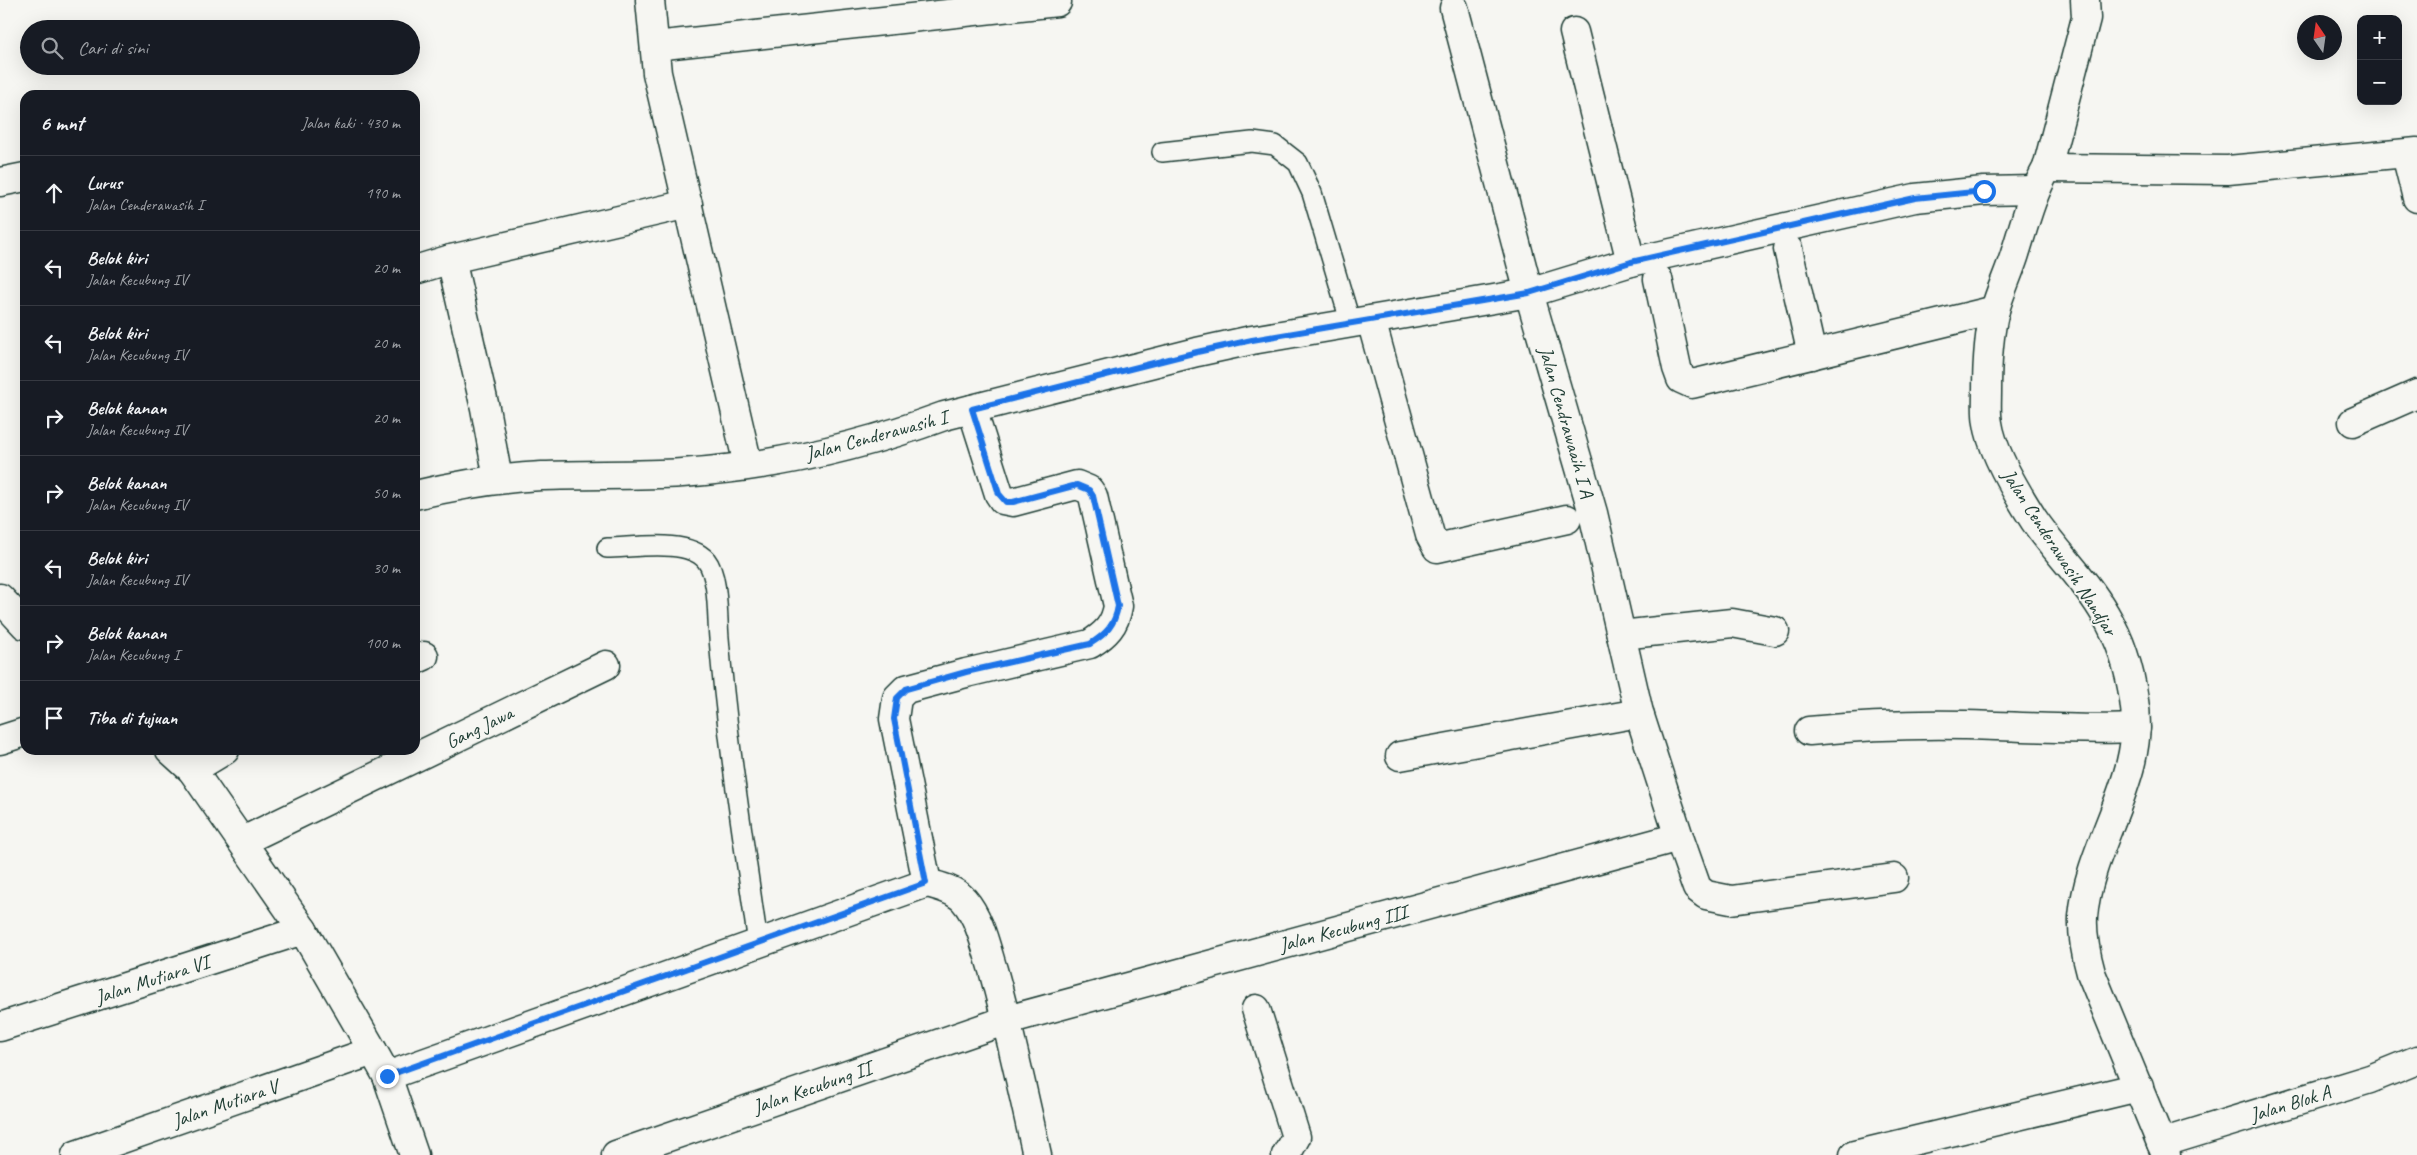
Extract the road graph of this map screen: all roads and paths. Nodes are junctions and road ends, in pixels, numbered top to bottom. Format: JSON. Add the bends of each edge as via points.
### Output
{"nodes":[{"id":1,"x":650,"y":0,"type":"edge"},
{"id":2,"x":2085,"y":0,"type":"edge"},
{"id":3,"x":1057,"y":2,"type":"dead end"},
{"id":4,"x":1454,"y":8,"type":"dead end"},
{"id":5,"x":1574,"y":32,"type":"dead end"},
{"id":6,"x":655,"y":46,"type":"junction"},
{"id":7,"x":1162,"y":152,"type":"dead end"},
{"id":8,"x":2412,"y":153,"type":"edge"},
{"id":9,"x":20,"y":178,"type":"edge"},
{"id":10,"x":2041,"y":179,"type":"junction"},
{"id":11,"x":0,"y":182,"type":"edge"},
{"id":12,"x":2417,"y":198,"type":"edge"},
{"id":13,"x":688,"y":204,"type":"junction"},
{"id":14,"x":1788,"y":249,"type":"dead end"},
{"id":15,"x":451,"y":259,"type":"junction"},
{"id":16,"x":1631,"y":262,"type":"junction"},
{"id":17,"x":420,"y":268,"type":"edge"},
{"id":18,"x":1658,"y":279,"type":"dead end"},
{"id":19,"x":1529,"y":293,"type":"junction"},
{"id":20,"x":1996,"y":310,"type":"junction"},
{"id":21,"x":1362,"y":322,"type":"junction"},
{"id":22,"x":1812,"y":355,"type":"junction"},
{"id":23,"x":2417,"y":394,"type":"edge"},
{"id":24,"x":972,"y":409,"type":"junction"},
{"id":25,"x":2353,"y":422,"type":"dead end"},
{"id":26,"x":748,"y":465,"type":"junction"},
{"id":27,"x":498,"y":479,"type":"junction"},
{"id":28,"x":420,"y":493,"type":"edge"},
{"id":29,"x":1567,"y":519,"type":"dead end"},
{"id":30,"x":607,"y":548,"type":"dead end"},
{"id":31,"x":1775,"y":631,"type":"dead end"},
{"id":32,"x":1621,"y":635,"type":"junction"},
{"id":33,"x":606,"y":665,"type":"dead end"},
{"id":34,"x":1639,"y":713,"type":"junction"},
{"id":35,"x":2136,"y":728,"type":"junction"},
{"id":36,"x":1809,"y":732,"type":"dead end"},
{"id":37,"x":20,"y":734,"type":"edge"},
{"id":38,"x":0,"y":740,"type":"edge"},
{"id":39,"x":176,"y":755,"type":"edge"},
{"id":40,"x":217,"y":755,"type":"edge"},
{"id":41,"x":1400,"y":756,"type":"dead end"},
{"id":42,"x":192,"y":770,"type":"junction"},
{"id":43,"x":1679,"y":837,"type":"junction"},
{"id":44,"x":243,"y":841,"type":"junction"},
{"id":45,"x":1894,"y":878,"type":"dead end"},
{"id":46,"x":933,"y":885,"type":"junction"},
{"id":47,"x":304,"y":930,"type":"junction"},
{"id":48,"x":758,"y":944,"type":"junction"},
{"id":49,"x":1256,"y":1009,"type":"dead end"},
{"id":50,"x":1007,"y":1020,"type":"junction"},
{"id":51,"x":0,"y":1027,"type":"edge"},
{"id":52,"x":374,"y":1051,"type":"junction"},
{"id":53,"x":2417,"y":1060,"type":"edge"},
{"id":54,"x":387,"y":1076,"type":"junction"},
{"id":55,"x":2138,"y":1088,"type":"junction"},
{"id":56,"x":2163,"y":1149,"type":"edge"},
{"id":57,"x":76,"y":1155,"type":"edge"},
{"id":58,"x":414,"y":1155,"type":"edge"},
{"id":59,"x":616,"y":1155,"type":"edge"},
{"id":60,"x":1037,"y":1155,"type":"edge"},
{"id":61,"x":1286,"y":1155,"type":"edge"},
{"id":62,"x":1854,"y":1155,"type":"edge"}],
"edges":[{"from":1,"to":6,"type":"street"},
{"from":2,"to":10,"type":"street","name":"Jalan Cenderawasih Nandjar","via":[[2086,18]]},
{"from":3,"to":6,"type":"street"},
{"from":4,"to":19,"type":"street","name":"Jalan Cendrawaaih I A"},
{"from":5,"to":16,"type":"street"},
{"from":6,"to":13,"type":"street","via":[[657,73]]},
{"from":7,"to":21,"type":"lane","via":[[1252,142],[1275,145],[1298,163]]},
{"from":8,"to":10,"type":"street","name":"Jalan Cenderawasih I","via":[[2228,170]]},
{"from":8,"to":12,"type":"street"},
{"from":9,"to":11,"type":"street"},
{"from":10,"to":16,"type":"street","name":"Jalan Cenderawasih I","via":[[1984,191],[1915,198]]},
{"from":10,"to":20,"type":"street","name":"Jalan Cenderawasih Nandjar"},
{"from":13,"to":15,"type":"street"},
{"from":13,"to":26,"type":"street"},
{"from":14,"to":22,"type":"street"},
{"from":15,"to":17,"type":"street"},
{"from":15,"to":27,"type":"street"},
{"from":16,"to":19,"type":"street","name":"Jalan Cenderawasih I"},
{"from":18,"to":22,"type":"street","via":[[1677,368],[1686,382],[1692,384]]},
{"from":19,"to":21,"type":"street","name":"Jalan Cenderawasih I"},
{"from":19,"to":32,"type":"street","name":"Jalan Cendrawaaih I A","via":[[1593,513]]},
{"from":20,"to":22,"type":"street"},
{"from":20,"to":35,"type":"street","name":"Jalan Cenderawasih Nandjar","via":[[1987,370],[1988,423],[2005,470],[2035,521],[2104,612],[2117,637],[2134,700]]},
{"from":21,"to":24,"type":"street","name":"Jalan Cenderawasih I","via":[[1197,352]]},
{"from":21,"to":29,"type":"street","via":[[1436,548]]},
{"from":23,"to":25,"type":"street"},
{"from":24,"to":26,"type":"street","name":"Jalan Cenderawasih I","via":[[831,451]]},
{"from":24,"to":46,"type":"street","via":[[1003,500],[1013,502],[1077,485],[1089,490],[1118,606],[1113,625],[1090,644],[966,672],[906,689],[897,698],[894,719]]},
{"from":26,"to":27,"type":"street","name":"Jalan Cenderawasih I","via":[[683,473]]},
{"from":27,"to":28,"type":"street","name":"Jalan Cenderawasih I"},
{"from":30,"to":48,"type":"lane","via":[[677,546],[693,550],[706,560],[714,578],[720,658]]},
{"from":31,"to":32,"type":"street","via":[[1732,623]]},
{"from":32,"to":34,"type":"street","name":"Jalan Cendrawaaih I A"},
{"from":33,"to":44,"type":"street","name":"Gang Jawa"},
{"from":34,"to":41,"type":"street"},
{"from":34,"to":43,"type":"street","name":"Jalan Cendrawaaih I A"},
{"from":35,"to":36,"type":"street","via":[[1866,726]]},
{"from":35,"to":55,"type":"street","name":"Jalan Cenderawasih Nandjar","via":[[2124,791],[2096,862],[2083,920],[2091,973]]},
{"from":37,"to":38,"type":"street"},
{"from":39,"to":42,"type":"street"},
{"from":40,"to":42,"type":"street"},
{"from":42,"to":44,"type":"street"},
{"from":43,"to":45,"type":"street","name":"Jalan Cendrawaaih I A","via":[[1697,888],[1717,898],[1731,900]]},
{"from":43,"to":50,"type":"street","name":"Jalan Kecubung III"},
{"from":44,"to":47,"type":"street"},
{"from":46,"to":48,"type":"street"},
{"from":46,"to":50,"type":"street","via":[[963,899],[970,907],[984,941]]},
{"from":47,"to":51,"type":"street","name":"Jalan Mutiara VI"},
{"from":47,"to":52,"type":"street"},
{"from":48,"to":54,"type":"street"},
{"from":49,"to":61,"type":"street","via":[[1296,1137]]},
{"from":50,"to":59,"type":"street","name":"Jalan Kecubung II"},
{"from":50,"to":60,"type":"street"},
{"from":52,"to":54,"type":"street"},
{"from":52,"to":57,"type":"street","name":"Jalan Mutiara V"},
{"from":53,"to":56,"type":"street","name":"Jalan Blok A"},
{"from":54,"to":58,"type":"street"},
{"from":55,"to":56,"type":"street","name":"Jalan Cenderawasih Nandjar"},
{"from":55,"to":62,"type":"street"}]}
